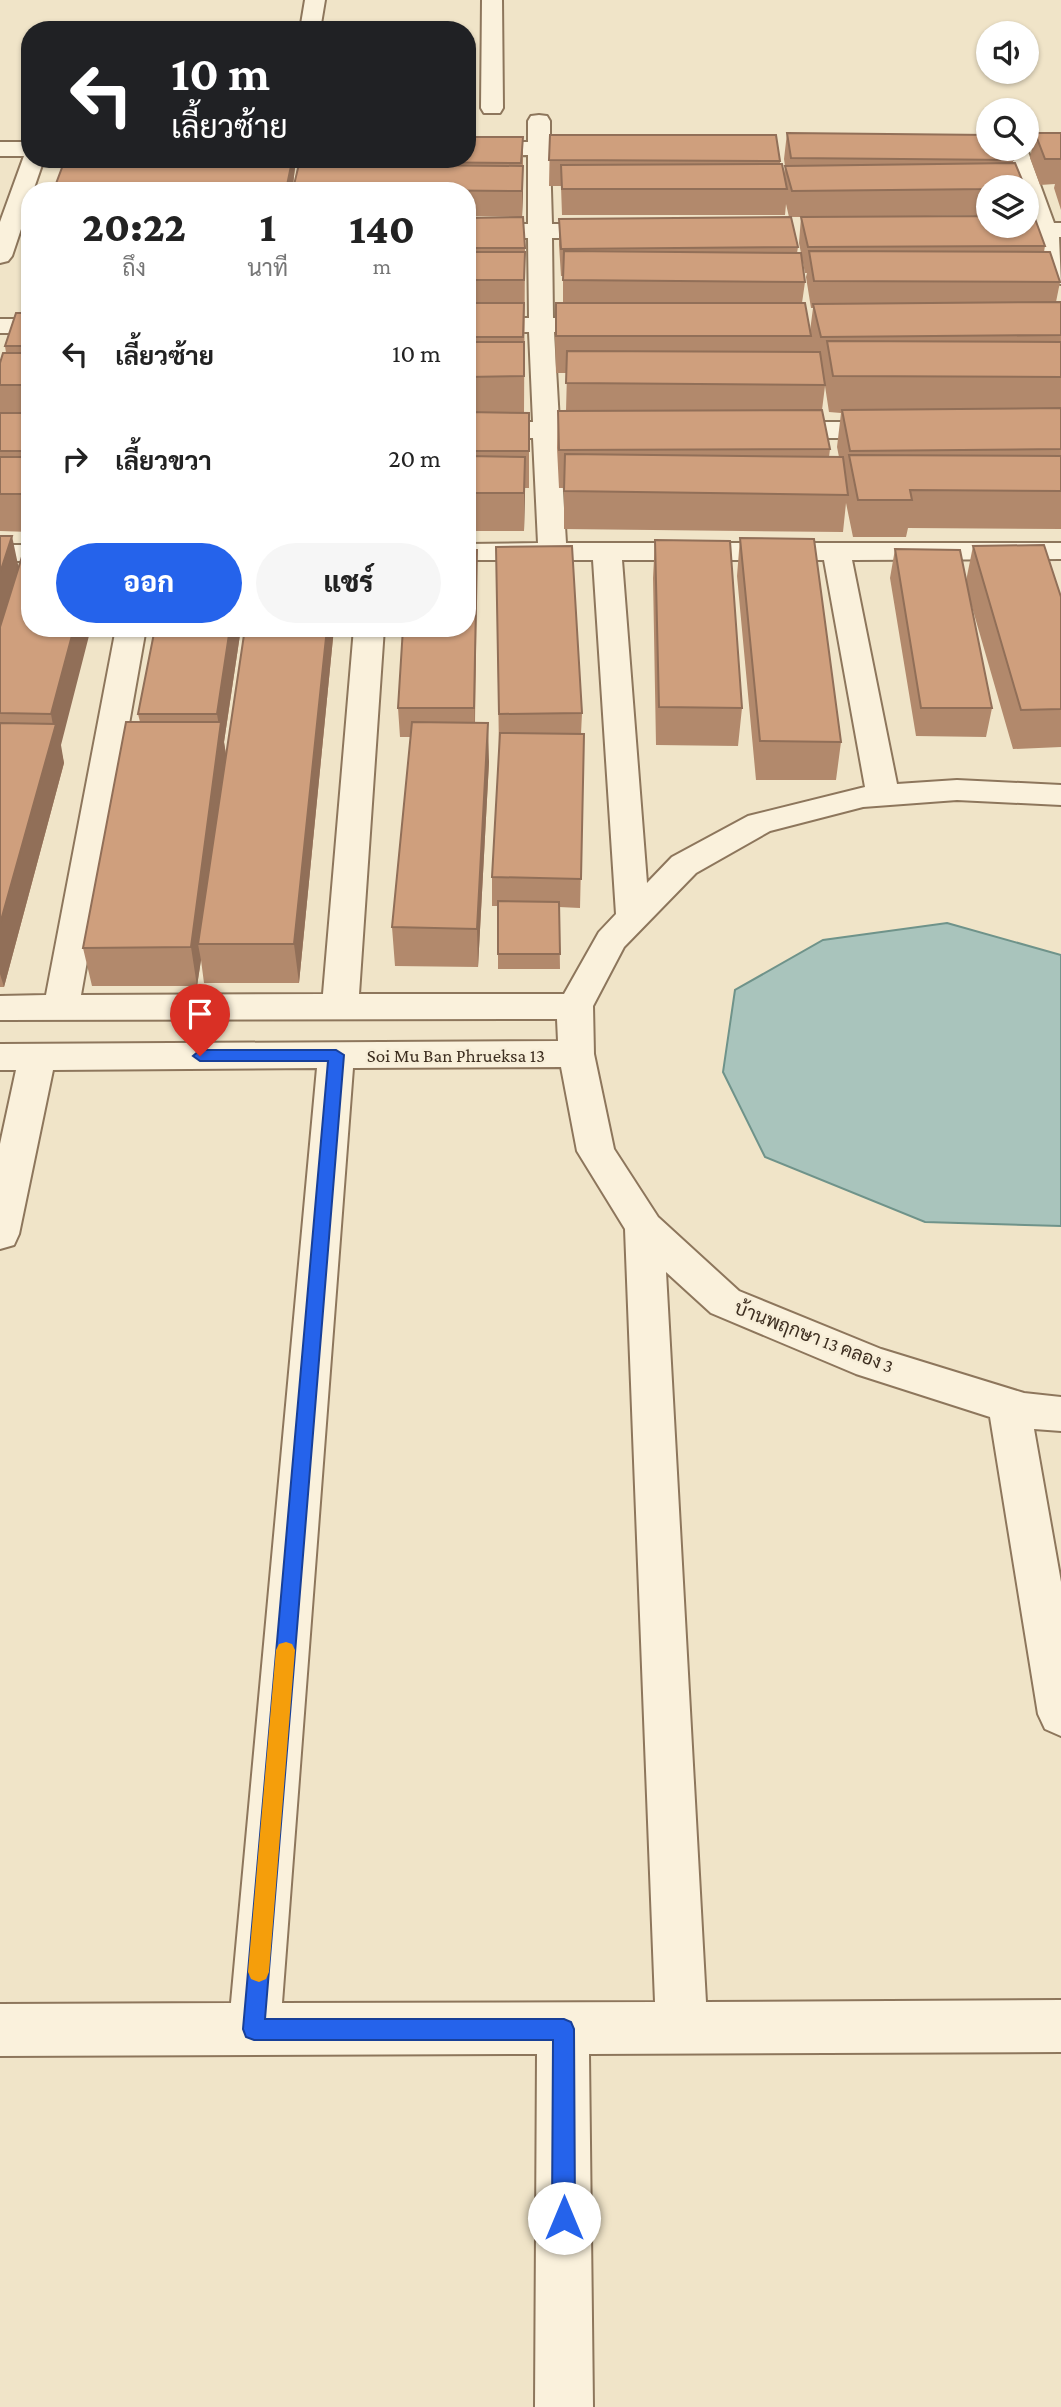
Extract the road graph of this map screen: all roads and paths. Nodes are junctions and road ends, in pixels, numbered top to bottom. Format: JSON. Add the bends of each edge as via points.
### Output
{"nodes":[{"id":1,"x":315,"y":0,"type":"edge"},
{"id":2,"x":492,"y":0,"type":"edge"},
{"id":3,"x":312,"y":21,"type":"edge"},
{"id":4,"x":492,"y":108,"type":"dead end"},
{"id":5,"x":540,"y":121,"type":"dead end"},
{"id":6,"x":540,"y":148,"type":"junction"},
{"id":7,"x":621,"y":148,"type":"edge"},
{"id":8,"x":0,"y":149,"type":"edge"},
{"id":9,"x":21,"y":149,"type":"edge"},
{"id":10,"x":476,"y":149,"type":"edge"},
{"id":11,"x":1031,"y":161,"type":"edge"},
{"id":12,"x":21,"y":199,"type":"edge"},
{"id":13,"x":961,"y":230,"type":"edge"},
{"id":14,"x":1052,"y":230,"type":"edge"},
{"id":15,"x":476,"y":231,"type":"edge"},
{"id":16,"x":538,"y":231,"type":"junction"},
{"id":17,"x":634,"y":231,"type":"edge"},
{"id":18,"x":8,"y":242,"type":"edge"},
{"id":19,"x":1061,"y":277,"type":"edge"},
{"id":20,"x":637,"y":324,"type":"edge"},
{"id":21,"x":476,"y":325,"type":"edge"},
{"id":22,"x":541,"y":325,"type":"junction"},
{"id":23,"x":0,"y":326,"type":"edge"},
{"id":24,"x":21,"y":326,"type":"edge"},
{"id":25,"x":922,"y":429,"type":"edge"},
{"id":26,"x":476,"y":430,"type":"edge"},
{"id":27,"x":545,"y":430,"type":"junction"},
{"id":28,"x":629,"y":430,"type":"edge"},
{"id":29,"x":754,"y":430,"type":"edge"},
{"id":30,"x":836,"y":551,"type":"junction"},
{"id":31,"x":1061,"y":551,"type":"edge"},
{"id":32,"x":476,"y":552,"type":"edge"},
{"id":33,"x":552,"y":552,"type":"junction"},
{"id":34,"x":607,"y":552,"type":"junction"},
{"id":35,"x":0,"y":553,"type":"edge"},
{"id":36,"x":21,"y":553,"type":"edge"},
{"id":37,"x":129,"y":637,"type":"edge"},
{"id":38,"x":368,"y":637,"type":"edge"},
{"id":39,"x":1061,"y":795,"type":"edge"},
{"id":40,"x":883,"y":796,"type":"junction"},
{"id":41,"x":633,"y":917,"type":"junction"},
{"id":42,"x":575,"y":1006,"type":"junction"},
{"id":43,"x":340,"y":1007,"type":"junction"},
{"id":44,"x":0,"y":1008,"type":"edge"},
{"id":45,"x":61,"y":1008,"type":"junction"},
{"id":46,"x":576,"y":1054,"type":"junction"},
{"id":47,"x":336,"y":1055,"type":"junction"},
{"id":48,"x":0,"y":1057,"type":"edge"},
{"id":49,"x":37,"y":1057,"type":"junction"},
{"id":50,"x":644,"y":1228,"type":"junction"},
{"id":51,"x":0,"y":1234,"type":"edge"},
{"id":52,"x":1009,"y":1405,"type":"junction"},
{"id":53,"x":1061,"y":1414,"type":"edge"},
{"id":54,"x":1061,"y":1714,"type":"edge"},
{"id":55,"x":1061,"y":2026,"type":"edge"},
{"id":56,"x":682,"y":2028,"type":"junction"},
{"id":57,"x":254,"y":2029,"type":"junction"},
{"id":58,"x":564,"y":2029,"type":"junction"},
{"id":59,"x":0,"y":2030,"type":"edge"},
{"id":60,"x":564,"y":2407,"type":"edge"}],
"edges":[{"from":1,"to":3,"type":"street"},
{"from":2,"to":4,"type":"street"},
{"from":5,"to":6,"type":"street"},
{"from":6,"to":7,"type":"street"},
{"from":6,"to":10,"type":"street"},
{"from":6,"to":16,"type":"street"},
{"from":8,"to":9,"type":"street"},
{"from":11,"to":14,"type":"street"},
{"from":12,"to":18,"type":"street"},
{"from":13,"to":14,"type":"street"},
{"from":14,"to":19,"type":"street"},
{"from":15,"to":16,"type":"street"},
{"from":16,"to":17,"type":"street"},
{"from":16,"to":22,"type":"street"},
{"from":20,"to":22,"type":"street"},
{"from":21,"to":22,"type":"street"},
{"from":22,"to":27,"type":"street"},
{"from":23,"to":24,"type":"street"},
{"from":25,"to":29,"type":"street"},
{"from":26,"to":27,"type":"street"},
{"from":27,"to":28,"type":"street"},
{"from":27,"to":33,"type":"street"},
{"from":30,"to":31,"type":"street"},
{"from":30,"to":34,"type":"street"},
{"from":30,"to":40,"type":"street"},
{"from":32,"to":33,"type":"street"},
{"from":33,"to":34,"type":"street"},
{"from":34,"to":41,"type":"street"},
{"from":35,"to":36,"type":"street"},
{"from":37,"to":45,"type":"street"},
{"from":38,"to":43,"type":"street"},
{"from":39,"to":40,"type":"street","name":"บ้านพฤกษา 13 คลอง 3","via":[[957,790]]},
{"from":40,"to":41,"type":"street","name":"บ้านพฤกษา 13 คลอง 3","via":[[759,823],[684,865]]},
{"from":41,"to":42,"type":"street","name":"บ้านพฤกษา 13 คลอง 3","via":[[611,940]]},
{"from":42,"to":43,"type":"street"},
{"from":42,"to":46,"type":"street","name":"บ้านพฤกษา 13 คลอง 3"},
{"from":43,"to":45,"type":"street"},
{"from":44,"to":45,"type":"street"},
{"from":46,"to":47,"type":"street","name":"Soi Mu Ban Phrueksa 13"},
{"from":46,"to":50,"type":"street","name":"บ้านพฤกษา 13 คลอง 3","via":[[596,1151]]},
{"from":47,"to":49,"type":"street","name":"Soi Mu Ban Phrueksa 13"},
{"from":47,"to":57,"type":"street"},
{"from":48,"to":49,"type":"street","name":"Soi Mu Ban Phrueksa 13"},
{"from":49,"to":51,"type":"street"},
{"from":50,"to":52,"type":"street","name":"บ้านพฤกษา 13 คลอง 3","via":[[725,1302],[870,1362]]},
{"from":50,"to":56,"type":"street"},
{"from":52,"to":53,"type":"street","name":"บ้านพฤกษา 13 คลอง 3"},
{"from":52,"to":54,"type":"street"},
{"from":55,"to":56,"type":"street"},
{"from":56,"to":58,"type":"street"},
{"from":57,"to":58,"type":"street"},
{"from":57,"to":59,"type":"street"},
{"from":58,"to":60,"type":"street"}]}
